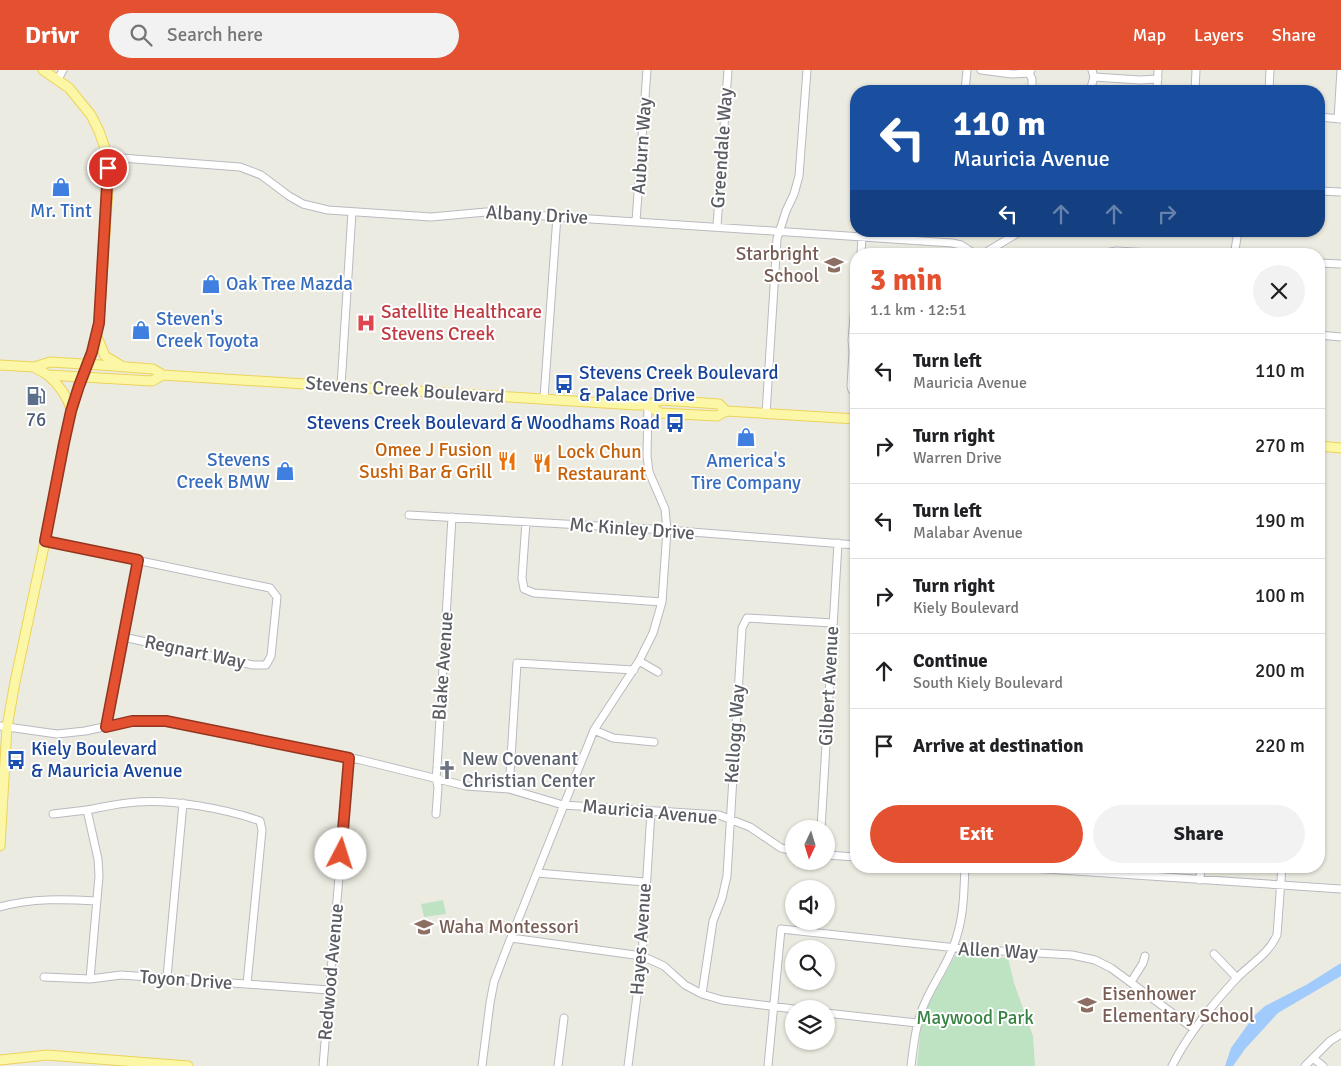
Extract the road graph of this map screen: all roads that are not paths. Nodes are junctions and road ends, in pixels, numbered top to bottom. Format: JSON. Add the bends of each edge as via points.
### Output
{"nodes":[{"id":1,"x":43,"y":70,"type":"edge"},
{"id":2,"x":63,"y":70,"type":"edge"},
{"id":3,"x":647,"y":70,"type":"edge"},
{"id":4,"x":728,"y":70,"type":"edge"},
{"id":5,"x":807,"y":70,"type":"edge"},
{"id":6,"x":967,"y":70,"type":"edge"},
{"id":7,"x":981,"y":70,"type":"edge"},
{"id":8,"x":1158,"y":70,"type":"edge"},
{"id":9,"x":1196,"y":70,"type":"edge"},
{"id":10,"x":1270,"y":70,"type":"edge"},
{"id":11,"x":1341,"y":70,"type":"edge"},
{"id":12,"x":1030,"y":72,"type":"edge"},
{"id":13,"x":1093,"y":73,"type":"edge"},
{"id":14,"x":58,"y":79,"type":"junction"},
{"id":15,"x":1158,"y":79,"type":"junction"},
{"id":16,"x":966,"y":85,"type":"edge"},
{"id":17,"x":1032,"y":85,"type":"edge"},
{"id":18,"x":1158,"y":85,"type":"edge"},
{"id":19,"x":1195,"y":85,"type":"edge"},
{"id":20,"x":1269,"y":85,"type":"edge"},
{"id":21,"x":1325,"y":118,"type":"edge"},
{"id":22,"x":1339,"y":119,"type":"edge"},
{"id":23,"x":108,"y":157,"type":"junction"},
{"id":24,"x":1325,"y":191,"type":"edge"},
{"id":25,"x":1341,"y":192,"type":"edge"},
{"id":26,"x":352,"y":212,"type":"junction"},
{"id":27,"x":557,"y":216,"type":"junction"},
{"id":28,"x":636,"y":222,"type":"junction"},
{"id":29,"x":717,"y":226,"type":"junction"},
{"id":30,"x":780,"y":230,"type":"junction"},
{"id":31,"x":850,"y":235,"type":"edge"},
{"id":32,"x":875,"y":237,"type":"edge"},
{"id":33,"x":1011,"y":237,"type":"edge"},
{"id":34,"x":966,"y":248,"type":"edge"},
{"id":35,"x":993,"y":248,"type":"edge"},
{"id":36,"x":1325,"y":263,"type":"edge"},
{"id":37,"x":1341,"y":264,"type":"edge"},
{"id":38,"x":97,"y":336,"type":"junction"},
{"id":39,"x":1325,"y":336,"type":"edge"},
{"id":40,"x":1341,"y":337,"type":"edge"},
{"id":41,"x":0,"y":365,"type":"edge"},
{"id":42,"x":87,"y":365,"type":"junction"},
{"id":43,"x":34,"y":367,"type":"junction"},
{"id":44,"x":124,"y":367,"type":"junction"},
{"id":45,"x":48,"y":375,"type":"junction"},
{"id":46,"x":163,"y":375,"type":"junction"},
{"id":47,"x":82,"y":376,"type":"junction"},
{"id":48,"x":341,"y":386,"type":"junction"},
{"id":49,"x":544,"y":398,"type":"junction"},
{"id":50,"x":648,"y":405,"type":"junction"},
{"id":51,"x":71,"y":411,"type":"junction"},
{"id":52,"x":766,"y":414,"type":"junction"},
{"id":53,"x":850,"y":419,"type":"edge"},
{"id":54,"x":1325,"y":447,"type":"edge"},
{"id":55,"x":1341,"y":448,"type":"edge"},
{"id":56,"x":408,"y":514,"type":"dead end"},
{"id":57,"x":452,"y":517,"type":"junction"},
{"id":58,"x":526,"y":522,"type":"junction"},
{"id":59,"x":667,"y":530,"type":"junction"},
{"id":60,"x":45,"y":541,"type":"junction"},
{"id":61,"x":838,"y":543,"type":"junction"},
{"id":62,"x":850,"y":544,"type":"edge"},
{"id":63,"x":138,"y":560,"type":"junction"},
{"id":64,"x":662,"y":602,"type":"junction"},
{"id":65,"x":833,"y":622,"type":"junction"},
{"id":66,"x":123,"y":637,"type":"junction"},
{"id":67,"x":639,"y":661,"type":"junction"},
{"id":68,"x":634,"y":670,"type":"junction"},
{"id":69,"x":658,"y":672,"type":"dead end"},
{"id":70,"x":4,"y":726,"type":"edge"},
{"id":71,"x":106,"y":727,"type":"junction"},
{"id":72,"x":594,"y":730,"type":"junction"},
{"id":73,"x":654,"y":742,"type":"dead end"},
{"id":74,"x":349,"y":758,"type":"junction"},
{"id":75,"x":436,"y":778,"type":"junction"},
{"id":76,"x":509,"y":789,"type":"junction"},
{"id":77,"x":183,"y":804,"type":"junction"},
{"id":78,"x":563,"y":805,"type":"junction"},
{"id":79,"x":87,"y":810,"type":"junction"},
{"id":80,"x":651,"y":811,"type":"junction"},
{"id":81,"x":53,"y":814,"type":"dead end"},
{"id":82,"x":436,"y":814,"type":"dead end"},
{"id":83,"x":730,"y":820,"type":"junction"},
{"id":84,"x":822,"y":820,"type":"edge"},
{"id":85,"x":0,"y":831,"type":"edge"},
{"id":86,"x":0,"y":846,"type":"edge"},
{"id":87,"x":785,"y":849,"type":"edge"},
{"id":88,"x":835,"y":855,"type":"edge"},
{"id":89,"x":850,"y":856,"type":"edge"},
{"id":90,"x":537,"y":873,"type":"junction"},
{"id":91,"x":965,"y":873,"type":"edge"},
{"id":92,"x":1106,"y":873,"type":"edge"},
{"id":93,"x":1200,"y":873,"type":"edge"},
{"id":94,"x":1282,"y":873,"type":"edge"},
{"id":95,"x":1129,"y":875,"type":"joint"},
{"id":96,"x":1200,"y":880,"type":"junction"},
{"id":97,"x":645,"y":882,"type":"junction"},
{"id":98,"x":1281,"y":886,"type":"junction"},
{"id":99,"x":1341,"y":889,"type":"edge"},
{"id":100,"x":97,"y":901,"type":"junction"},
{"id":101,"x":0,"y":907,"type":"edge"},
{"id":102,"x":512,"y":938,"type":"junction"},
{"id":103,"x":953,"y":948,"type":"junction"},
{"id":104,"x":1214,"y":954,"type":"dead end"},
{"id":105,"x":642,"y":956,"type":"junction"},
{"id":106,"x":1145,"y":956,"type":"dead end"},
{"id":107,"x":44,"y":977,"type":"dead end"},
{"id":108,"x":167,"y":977,"type":"junction"},
{"id":109,"x":1237,"y":978,"type":"junction"},
{"id":110,"x":90,"y":979,"type":"junction"},
{"id":111,"x":1131,"y":982,"type":"junction"},
{"id":112,"x":248,"y":984,"type":"junction"},
{"id":113,"x":329,"y":990,"type":"junction"},
{"id":114,"x":702,"y":994,"type":"junction"},
{"id":115,"x":772,"y":1007,"type":"junction"},
{"id":116,"x":785,"y":1008,"type":"edge"},
{"id":117,"x":835,"y":1014,"type":"edge"},
{"id":118,"x":564,"y":1018,"type":"dead end"},
{"id":119,"x":917,"y":1023,"type":"junction"},
{"id":120,"x":1194,"y":1029,"type":"junction"},
{"id":121,"x":1341,"y":1034,"type":"edge"},
{"id":122,"x":1313,"y":1058,"type":"junction"},
{"id":123,"x":0,"y":1060,"type":"edge"},
{"id":124,"x":188,"y":1066,"type":"edge"},
{"id":125,"x":323,"y":1066,"type":"edge"},
{"id":126,"x":482,"y":1066,"type":"edge"},
{"id":127,"x":558,"y":1066,"type":"edge"},
{"id":128,"x":628,"y":1066,"type":"edge"},
{"id":129,"x":768,"y":1066,"type":"edge"},
{"id":130,"x":911,"y":1066,"type":"edge"},
{"id":131,"x":1172,"y":1066,"type":"edge"},
{"id":132,"x":1305,"y":1066,"type":"edge"},
{"id":133,"x":1323,"y":1066,"type":"edge"}],
"edges":[{"from":1,"to":14,"type":"main road"},
{"from":2,"to":14,"type":"street"},
{"from":3,"to":28,"type":"street","name":"Auburn Way"},
{"from":4,"to":29,"type":"street","name":"Greendale Way"},
{"from":5,"to":30,"type":"street","via":[[799,176]]},
{"from":6,"to":16,"type":"street"},
{"from":7,"to":12,"type":"street","via":[[1012,74]]},
{"from":8,"to":15,"type":"street"},
{"from":9,"to":19,"type":"street"},
{"from":10,"to":20,"type":"street"},
{"from":11,"to":22,"type":"street"},
{"from":12,"to":17,"type":"street"},
{"from":13,"to":15,"type":"street","via":[[1133,80]]},
{"from":14,"to":23,"type":"main road","via":[[91,115]]},
{"from":15,"to":18,"type":"street"},
{"from":21,"to":22,"type":"street"},
{"from":23,"to":26,"type":"street","name":"Albany Drive","via":[[240,167],[260,174],[303,204]]},
{"from":23,"to":38,"type":"main road"},
{"from":24,"to":25,"type":"street"},
{"from":26,"to":27,"type":"street","name":"Albany Drive","via":[[431,217],[474,212]]},
{"from":26,"to":48,"type":"street"},
{"from":27,"to":28,"type":"street","name":"Albany Drive"},
{"from":27,"to":49,"type":"street"},
{"from":28,"to":29,"type":"street","name":"Albany Drive"},
{"from":29,"to":30,"type":"street","name":"Albany Drive"},
{"from":30,"to":31,"type":"street","name":"Albany Drive"},
{"from":30,"to":52,"type":"street"},
{"from":32,"to":34,"type":"street","name":"Albany Drive","via":[[952,243]]},
{"from":33,"to":35,"type":"street"},
{"from":36,"to":37,"type":"street"},
{"from":38,"to":42,"type":"main road"},
{"from":38,"to":44,"type":"main road","via":[[105,356]]},
{"from":39,"to":40,"type":"street"},
{"from":41,"to":43,"type":"main road","name":"Stevens Creek Boulevard"},
{"from":42,"to":43,"type":"main road","name":"Stevens Creek Boulevard","via":[[50,362]]},
{"from":42,"to":44,"type":"main road","name":"Stevens Creek Boulevard"},
{"from":42,"to":47,"type":"main road"},
{"from":43,"to":45,"type":"main road","name":"Stevens Creek Boulevard"},
{"from":44,"to":46,"type":"main road","name":"Stevens Creek Boulevard","via":[[153,369]]},
{"from":45,"to":47,"type":"main road","name":"Stevens Creek Boulevard"},
{"from":45,"to":51,"type":"main road","via":[[60,387]]},
{"from":46,"to":47,"type":"main road","name":"Stevens Creek Boulevard","via":[[152,381]]},
{"from":46,"to":48,"type":"main road","name":"Stevens Creek Boulevard"},
{"from":47,"to":51,"type":"main road"},
{"from":48,"to":49,"type":"main road","name":"Stevens Creek Boulevard"},
{"from":49,"to":50,"type":"main road","name":"Stevens Creek Boulevard"},
{"from":50,"to":52,"type":"main road","name":"Stevens Creek Boulevard","via":[[661,400],[719,404],[726,411]]},
{"from":50,"to":59,"type":"street","via":[[649,472],[665,509]]},
{"from":51,"to":60,"type":"main road"},
{"from":52,"to":53,"type":"main road","name":"Stevens Creek Boulevard"},
{"from":54,"to":55,"type":"main road"},
{"from":56,"to":57,"type":"street","name":"Mc Kinley Drive"},
{"from":57,"to":58,"type":"street","name":"Mc Kinley Drive"},
{"from":57,"to":75,"type":"street","name":"Blake Avenue"},
{"from":58,"to":59,"type":"street","name":"Mc Kinley Drive"},
{"from":58,"to":64,"type":"street","via":[[524,589],[534,593]]},
{"from":59,"to":61,"type":"street","name":"Mc Kinley Drive"},
{"from":59,"to":64,"type":"street"},
{"from":60,"to":63,"type":"street"},
{"from":60,"to":70,"type":"main road"},
{"from":61,"to":62,"type":"street","name":"Mc Kinley Drive"},
{"from":61,"to":65,"type":"street","name":"Gilbert Avenue"},
{"from":63,"to":66,"type":"street"},
{"from":63,"to":66,"type":"street","name":"Regnart Way","via":[[270,588],[277,597],[271,656],[266,665],[253,664]]},
{"from":64,"to":67,"type":"street","via":[[653,632]]},
{"from":65,"to":83,"type":"street","name":"Kellogg Way","via":[[747,618],[742,628]]},
{"from":65,"to":84,"type":"street","name":"Gilbert Avenue"},
{"from":66,"to":71,"type":"street"},
{"from":67,"to":68,"type":"street"},
{"from":67,"to":69,"type":"street"},
{"from":68,"to":72,"type":"street"},
{"from":68,"to":76,"type":"street","via":[[517,663]]},
{"from":70,"to":71,"type":"street","name":"Mauricia Avenue","via":[[57,734]]},
{"from":70,"to":85,"type":"main road"},
{"from":71,"to":74,"type":"street","name":"Mauricia Avenue","via":[[132,721],[166,721]]},
{"from":72,"to":73,"type":"street","via":[[613,738]]},
{"from":72,"to":78,"type":"street"},
{"from":74,"to":75,"type":"street","name":"Mauricia Avenue"},
{"from":74,"to":113,"type":"street","name":"Redwood Avenue"},
{"from":75,"to":76,"type":"street","name":"Mauricia Avenue","via":[[466,786]]},
{"from":75,"to":82,"type":"street","name":"Blake Avenue"},
{"from":76,"to":78,"type":"street","name":"Mauricia Avenue"},
{"from":77,"to":79,"type":"street","via":[[136,802]]},
{"from":77,"to":108,"type":"street"},
{"from":77,"to":112,"type":"street","via":[[260,821],[262,830]]},
{"from":78,"to":80,"type":"street","name":"Mauricia Avenue"},
{"from":78,"to":90,"type":"street"},
{"from":79,"to":81,"type":"street"},
{"from":79,"to":100,"type":"street","via":[[98,859]]},
{"from":80,"to":83,"type":"street","name":"Mauricia Avenue","via":[[719,815]]},
{"from":80,"to":97,"type":"street","name":"Hayes Avenue"},
{"from":83,"to":87,"type":"street","name":"Mauricia Avenue","via":[[750,827]]},
{"from":83,"to":114,"type":"street","name":"Kellogg Way","via":[[726,876],[722,898],[712,921]]},
{"from":85,"to":86,"type":"main road"},
{"from":88,"to":89,"type":"street"},
{"from":90,"to":97,"type":"street"},
{"from":90,"to":102,"type":"street"},
{"from":91,"to":103,"type":"street","via":[[962,913]]},
{"from":92,"to":95,"type":"street"},
{"from":93,"to":96,"type":"street"},
{"from":94,"to":98,"type":"street"},
{"from":95,"to":96,"type":"street"},
{"from":96,"to":98,"type":"street"},
{"from":97,"to":105,"type":"street","name":"Hayes Avenue"},
{"from":98,"to":99,"type":"street"},
{"from":98,"to":109,"type":"street","via":[[1277,935],[1273,944]]},
{"from":100,"to":101,"type":"street","via":[[49,899]]},
{"from":100,"to":110,"type":"street"},
{"from":102,"to":105,"type":"street"},
{"from":102,"to":126,"type":"street","via":[[494,982]]},
{"from":103,"to":111,"type":"street","name":"Allen Way","via":[[1072,955],[1095,960]]},
{"from":103,"to":115,"type":"street","name":"Allen Way","via":[[781,928]]},
{"from":103,"to":119,"type":"street"},
{"from":104,"to":109,"type":"street"},
{"from":105,"to":114,"type":"street","via":[[664,966],[685,985]]},
{"from":105,"to":128,"type":"street","name":"Hayes Avenue"},
{"from":106,"to":111,"type":"street"},
{"from":107,"to":110,"type":"street","name":"Toyon Drive"},
{"from":108,"to":110,"type":"street","name":"Toyon Drive","via":[[121,975]]},
{"from":108,"to":112,"type":"street","name":"Toyon Drive"},
{"from":109,"to":120,"type":"street"},
{"from":111,"to":120,"type":"street","name":"Allen Way"},
{"from":112,"to":113,"type":"street","name":"Toyon Drive"},
{"from":113,"to":125,"type":"street","name":"Redwood Avenue"},
{"from":114,"to":115,"type":"street"},
{"from":115,"to":116,"type":"street"},
{"from":115,"to":129,"type":"street"},
{"from":117,"to":119,"type":"street"},
{"from":118,"to":127,"type":"street"},
{"from":119,"to":130,"type":"street"},
{"from":120,"to":131,"type":"street"},
{"from":121,"to":122,"type":"street"},
{"from":122,"to":132,"type":"street"},
{"from":122,"to":133,"type":"street"},
{"from":123,"to":124,"type":"main road","via":[[47,1056]]}]}
